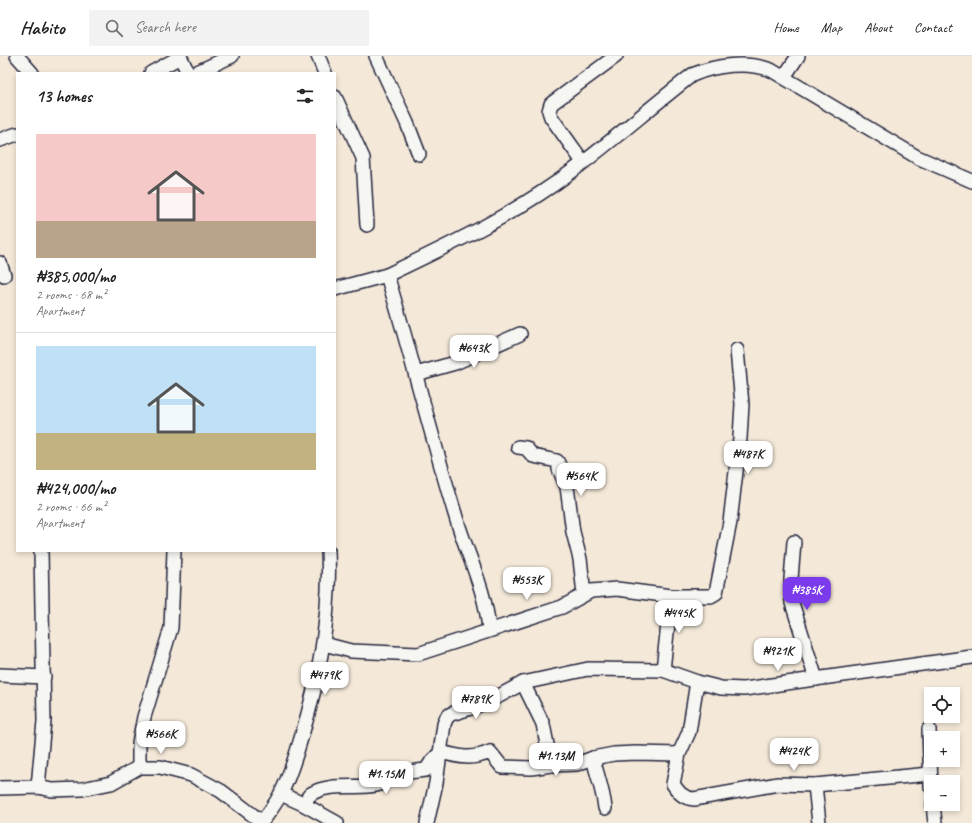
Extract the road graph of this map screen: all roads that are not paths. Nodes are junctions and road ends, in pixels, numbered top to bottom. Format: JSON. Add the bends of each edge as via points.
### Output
{"nodes":[{"id":1,"x":17,"y":56,"type":"edge"},
{"id":2,"x":180,"y":56,"type":"edge"},
{"id":3,"x":232,"y":56,"type":"edge"},
{"id":4,"x":318,"y":56,"type":"edge"},
{"id":5,"x":376,"y":56,"type":"edge"},
{"id":6,"x":616,"y":56,"type":"edge"},
{"id":7,"x":798,"y":56,"type":"edge"},
{"id":8,"x":31,"y":72,"type":"edge"},
{"id":9,"x":153,"y":72,"type":"edge"},
{"id":10,"x":188,"y":72,"type":"edge"},
{"id":11,"x":197,"y":72,"type":"edge"},
{"id":12,"x":325,"y":72,"type":"edge"},
{"id":13,"x":784,"y":77,"type":"junction"},
{"id":14,"x":336,"y":99,"type":"edge"},
{"id":15,"x":16,"y":134,"type":"edge"},
{"id":16,"x":0,"y":140,"type":"edge"},
{"id":17,"x":419,"y":154,"type":"dead end"},
{"id":18,"x":583,"y":162,"type":"junction"},
{"id":19,"x":972,"y":181,"type":"edge"},
{"id":20,"x":367,"y":225,"type":"dead end"},
{"id":21,"x":386,"y":275,"type":"junction"},
{"id":22,"x":336,"y":289,"type":"edge"},
{"id":23,"x":520,"y":334,"type":"dead end"},
{"id":24,"x":737,"y":350,"type":"dead end"},
{"id":25,"x":416,"y":374,"type":"junction"},
{"id":26,"x":518,"y":447,"type":"dead end"},
{"id":27,"x":794,"y":542,"type":"dead end"},
{"id":28,"x":42,"y":552,"type":"edge"},
{"id":29,"x":174,"y":552,"type":"edge"},
{"id":30,"x":328,"y":552,"type":"edge"},
{"id":31,"x":584,"y":594,"type":"junction"},
{"id":32,"x":671,"y":596,"type":"junction"},
{"id":33,"x":562,"y":607,"type":"junction"},
{"id":34,"x":488,"y":610,"type":"junction"},
{"id":35,"x":489,"y":630,"type":"junction"},
{"id":36,"x":324,"y":644,"type":"junction"},
{"id":37,"x":972,"y":657,"type":"edge"},
{"id":38,"x":663,"y":670,"type":"junction"},
{"id":39,"x":0,"y":675,"type":"edge"},
{"id":40,"x":44,"y":678,"type":"junction"},
{"id":41,"x":816,"y":679,"type":"junction"},
{"id":42,"x":698,"y":682,"type":"junction"},
{"id":43,"x":523,"y":683,"type":"junction"},
{"id":44,"x":929,"y":729,"type":"dead end"},
{"id":45,"x":441,"y":752,"type":"junction"},
{"id":46,"x":679,"y":754,"type":"junction"},
{"id":47,"x":593,"y":758,"type":"junction"},
{"id":48,"x":551,"y":765,"type":"junction"},
{"id":49,"x":139,"y":767,"type":"junction"},
{"id":50,"x":930,"y":775,"type":"edge"},
{"id":51,"x":924,"y":780,"type":"edge"},
{"id":52,"x":815,"y":785,"type":"junction"},
{"id":53,"x":38,"y":787,"type":"junction"},
{"id":54,"x":0,"y":788,"type":"edge"},
{"id":55,"x":281,"y":794,"type":"junction"},
{"id":56,"x":303,"y":804,"type":"junction"},
{"id":57,"x":605,"y":808,"type":"dead end"},
{"id":58,"x":934,"y":811,"type":"edge"},
{"id":59,"x":262,"y":822,"type":"edge"},
{"id":60,"x":337,"y":823,"type":"edge"},
{"id":61,"x":428,"y":823,"type":"edge"},
{"id":62,"x":819,"y":823,"type":"edge"},
{"id":63,"x":935,"y":823,"type":"edge"}],
"edges":[{"from":1,"to":8,"type":"street"},
{"from":2,"to":9,"type":"street"},
{"from":2,"to":10,"type":"street"},
{"from":3,"to":11,"type":"street"},
{"from":4,"to":12,"type":"street"},
{"from":5,"to":17,"type":"street"},
{"from":6,"to":18,"type":"street","via":[[551,104],[551,117]]},
{"from":7,"to":13,"type":"street"},
{"from":13,"to":18,"type":"street","via":[[766,68],[750,65],[715,67],[692,75]]},
{"from":13,"to":19,"type":"street","via":[[917,157]]},
{"from":14,"to":20,"type":"street","via":[[363,158]]},
{"from":15,"to":16,"type":"street"},
{"from":18,"to":21,"type":"street","via":[[532,198],[456,242]]},
{"from":21,"to":22,"type":"street"},
{"from":21,"to":25,"type":"street"},
{"from":23,"to":25,"type":"street","via":[[455,363]]},
{"from":24,"to":32,"type":"street","via":[[742,404],[740,438],[730,522],[718,590],[712,596]]},
{"from":25,"to":34,"type":"street","via":[[456,519]]},
{"from":26,"to":31,"type":"street","via":[[526,448],[533,456],[556,461],[559,465],[567,487]]},
{"from":27,"to":41,"type":"street","via":[[792,603]]},
{"from":28,"to":40,"type":"street"},
{"from":29,"to":49,"type":"street","via":[[171,628],[144,717],[139,743]]},
{"from":30,"to":36,"type":"street","via":[[328,603]]},
{"from":31,"to":32,"type":"street","via":[[617,589]]},
{"from":31,"to":33,"type":"street"},
{"from":32,"to":38,"type":"street"},
{"from":33,"to":34,"type":"street","via":[[496,619]]},
{"from":33,"to":35,"type":"street"},
{"from":34,"to":35,"type":"street"},
{"from":35,"to":36,"type":"street","via":[[418,654],[351,651]]},
{"from":36,"to":55,"type":"street","via":[[306,723]]},
{"from":37,"to":41,"type":"street"},
{"from":38,"to":42,"type":"street"},
{"from":38,"to":43,"type":"street","via":[[588,668]]},
{"from":39,"to":40,"type":"street"},
{"from":40,"to":53,"type":"street","via":[[44,721]]},
{"from":41,"to":42,"type":"street","via":[[744,689],[721,688]]},
{"from":42,"to":46,"type":"street","via":[[689,732]]},
{"from":43,"to":45,"type":"street","via":[[499,696],[447,717]]},
{"from":43,"to":48,"type":"street","via":[[543,724]]},
{"from":44,"to":50,"type":"street"},
{"from":45,"to":48,"type":"street","via":[[472,758],[490,752],[502,767],[530,768]]},
{"from":45,"to":56,"type":"street","via":[[426,770],[391,774],[383,783],[373,786],[323,790],[312,794]]},
{"from":45,"to":61,"type":"street"},
{"from":46,"to":47,"type":"street","via":[[636,753]]},
{"from":46,"to":52,"type":"street","via":[[673,784],[686,798],[694,799],[778,784]]},
{"from":47,"to":48,"type":"street","via":[[577,764]]},
{"from":47,"to":57,"type":"street"},
{"from":49,"to":53,"type":"street","via":[[111,782],[82,789],[52,790]]},
{"from":49,"to":59,"type":"street","via":[[160,767],[191,774],[221,790]]},
{"from":51,"to":52,"type":"street"},
{"from":52,"to":62,"type":"street"},
{"from":53,"to":54,"type":"street"},
{"from":55,"to":56,"type":"street"},
{"from":55,"to":59,"type":"street"},
{"from":56,"to":60,"type":"street"},
{"from":58,"to":63,"type":"street"}]}
